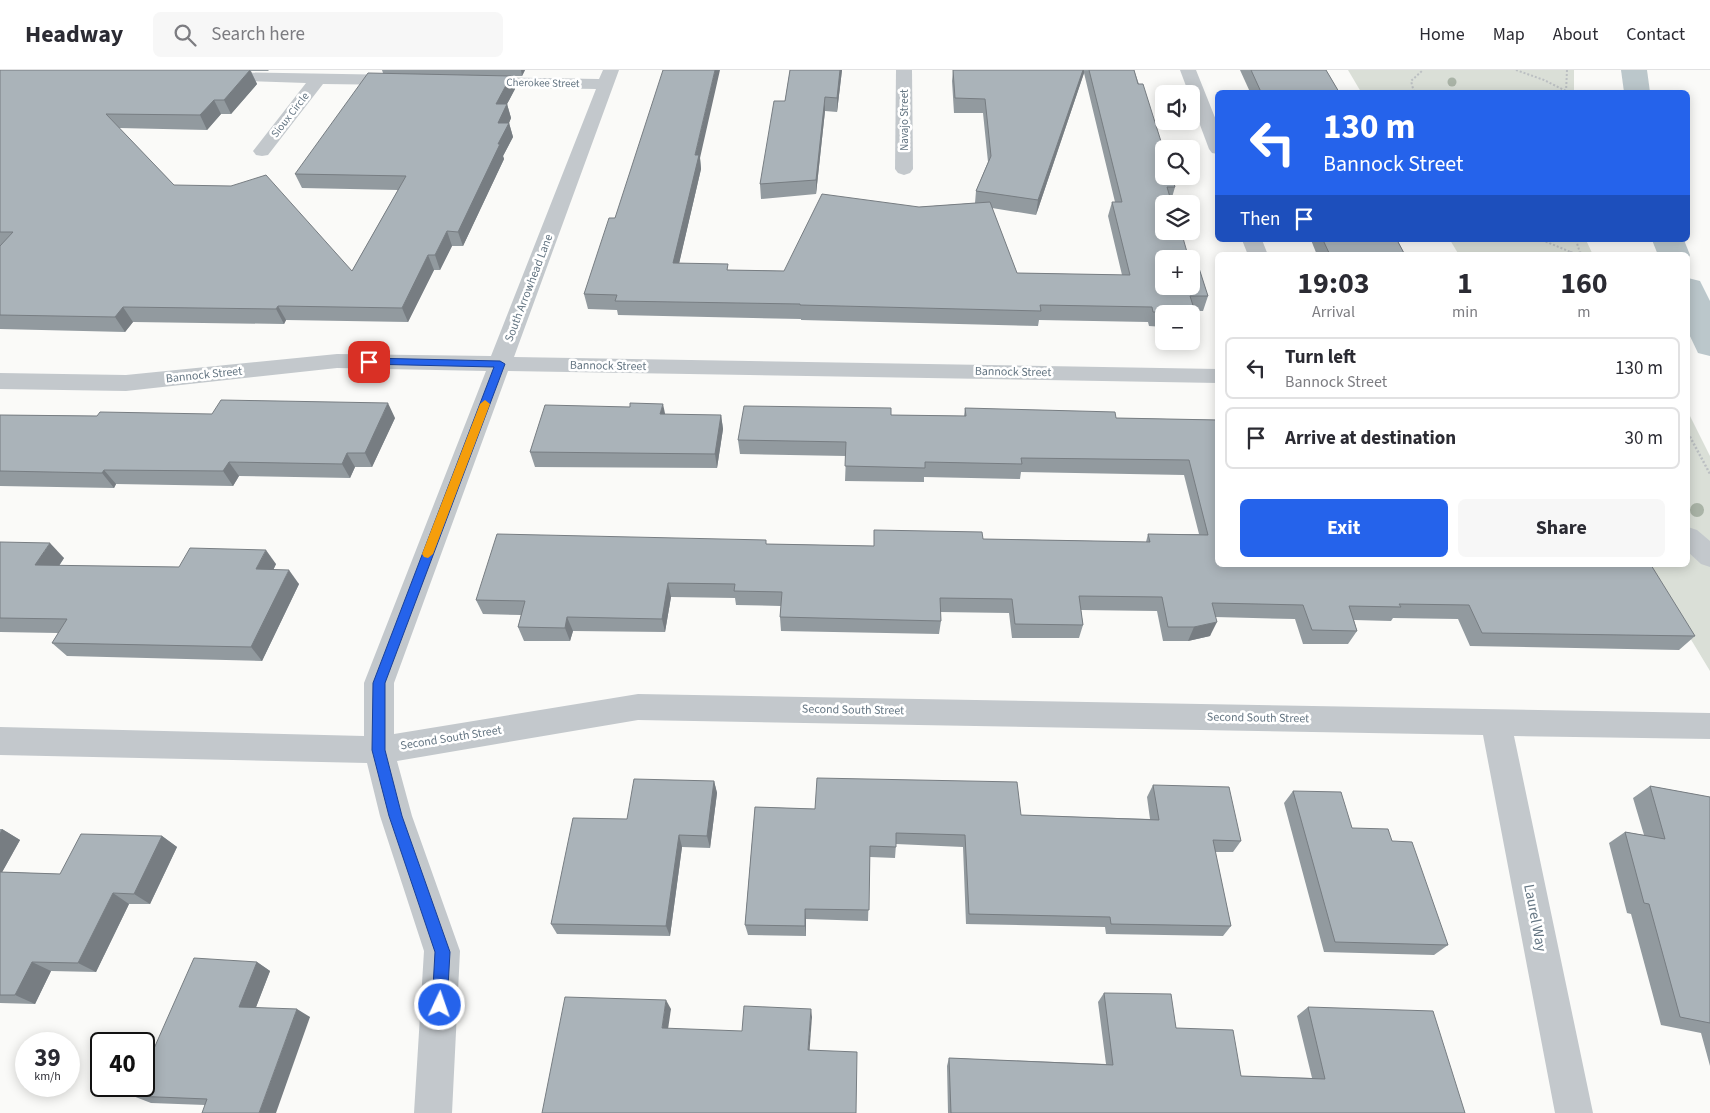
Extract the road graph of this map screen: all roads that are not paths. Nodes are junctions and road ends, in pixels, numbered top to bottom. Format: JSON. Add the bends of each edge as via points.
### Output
{"nodes":[{"id":1,"x":904,"y":70,"type":"edge"},
{"id":2,"x":1188,"y":70,"type":"edge"},
{"id":3,"x":199,"y":77,"type":"edge"},
{"id":4,"x":609,"y":77,"type":"edge"},
{"id":5,"x":318,"y":79,"type":"junction"},
{"id":6,"x":415,"y":81,"type":"edge"},
{"id":7,"x":463,"y":82,"type":"edge"},
{"id":8,"x":1215,"y":141,"type":"edge"},
{"id":9,"x":262,"y":151,"type":"dead end"},
{"id":10,"x":904,"y":169,"type":"dead end"},
{"id":11,"x":500,"y":364,"type":"junction"},
{"id":12,"x":1215,"y":376,"type":"edge"},
{"id":13,"x":0,"y":381,"type":"edge"},
{"id":14,"x":1690,"y":539,"type":"edge"},
{"id":15,"x":1710,"y":557,"type":"edge"},
{"id":16,"x":1496,"y":722,"type":"junction"},
{"id":17,"x":1710,"y":726,"type":"edge"},
{"id":18,"x":0,"y":741,"type":"edge"},
{"id":19,"x":379,"y":750,"type":"junction"},
{"id":20,"x":433,"y":1113,"type":"edge"},
{"id":21,"x":1574,"y":1113,"type":"edge"}],
"edges":[{"from":1,"to":10,"type":"street","name":"Navajo Street"},
{"from":2,"to":8,"type":"street"},
{"from":3,"to":5,"type":"street"},
{"from":4,"to":7,"type":"street","name":"Cherokee Street"},
{"from":4,"to":11,"type":"street","name":"South Arrowhead Lane"},
{"from":5,"to":6,"type":"street"},
{"from":5,"to":9,"type":"street","name":"Sioux Circle"},
{"from":11,"to":12,"type":"street","name":"Bannock Street"},
{"from":11,"to":13,"type":"street","name":"Bannock Street","via":[[337,361],[126,383]]},
{"from":11,"to":19,"type":"street","name":"South Arrowhead Lane","via":[[379,683]]},
{"from":14,"to":15,"type":"street"},
{"from":16,"to":17,"type":"street","name":"Second South Street"},
{"from":16,"to":19,"type":"street","name":"Second South Street","via":[[638,707]]},
{"from":16,"to":21,"type":"street","name":"Laurel Way"},
{"from":18,"to":19,"type":"street","name":"Second South Street"},
{"from":19,"to":20,"type":"street","name":"South Arrowhead Lane","via":[[396,816],[442,952]]}]}
